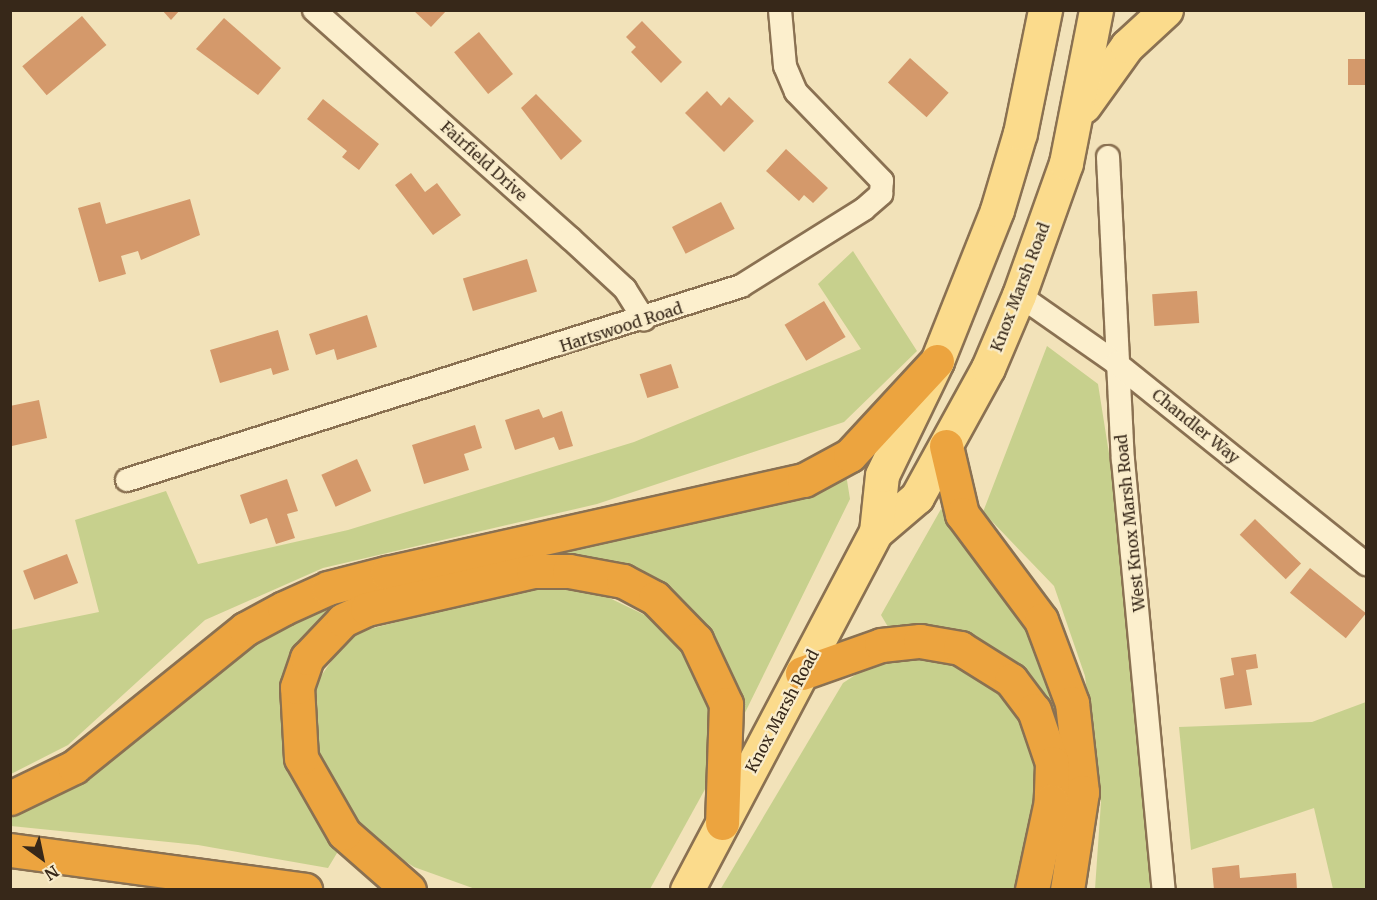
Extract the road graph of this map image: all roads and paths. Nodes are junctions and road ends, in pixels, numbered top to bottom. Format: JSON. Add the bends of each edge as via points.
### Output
{"nodes":[{"id":1,"x":314,"y":10,"type":"edge"},
{"id":2,"x":780,"y":10,"type":"edge"},
{"id":3,"x":1045,"y":10,"type":"edge"},
{"id":4,"x":1096,"y":10,"type":"edge"},
{"id":5,"x":1166,"y":10,"type":"edge"},
{"id":6,"x":1079,"y":112,"type":"junction"},
{"id":7,"x":1108,"y":156,"type":"dead end"},
{"id":8,"x":1020,"y":295,"type":"junction"},
{"id":9,"x":644,"y":320,"type":"junction"},
{"id":10,"x":938,"y":361,"type":"junction"},
{"id":11,"x":1116,"y":363,"type":"junction"},
{"id":12,"x":946,"y":446,"type":"junction"},
{"id":13,"x":128,"y":480,"type":"dead end"},
{"id":14,"x":876,"y":532,"type":"junction"},
{"id":15,"x":1366,"y":564,"type":"edge"},
{"id":16,"x":802,"y":673,"type":"junction"},
{"id":17,"x":10,"y":798,"type":"edge"},
{"id":18,"x":723,"y":823,"type":"junction"},
{"id":19,"x":10,"y":850,"type":"edge"},
{"id":20,"x":305,"y":890,"type":"edge"},
{"id":21,"x":409,"y":890,"type":"edge"},
{"id":22,"x":687,"y":890,"type":"edge"},
{"id":23,"x":1032,"y":890,"type":"edge"},
{"id":24,"x":1067,"y":890,"type":"edge"},
{"id":25,"x":1164,"y":890,"type":"edge"}],
"edges":[{"from":1,"to":9,"type":"street","name":"Fairfield Drive","via":[[625,289]]},
{"from":2,"to":9,"type":"street","name":"Hartswood Road","via":[[782,49],[796,92],[882,181],[881,194],[772,270]]},
{"from":3,"to":10,"type":"main road","name":"Knox Marsh Road","via":[[1020,133],[997,210]]},
{"from":4,"to":6,"type":"main road","name":"Knox Marsh Road"},
{"from":5,"to":6,"type":"main road","via":[[1127,46]]},
{"from":6,"to":8,"type":"main road","name":"Knox Marsh Road"},
{"from":7,"to":11,"type":"street","name":"West Knox Marsh Road"},
{"from":8,"to":11,"type":"street","name":"Chandler Way"},
{"from":8,"to":12,"type":"main road","name":"Knox Marsh Road"},
{"from":9,"to":13,"type":"street","name":"Hartswood Road","via":[[181,459]]},
{"from":10,"to":14,"type":"main road","name":"Knox Marsh Road","via":[[882,475]]},
{"from":10,"to":17,"type":"highway","via":[[850,455],[804,480],[387,573],[328,588],[284,608],[244,629],[74,766]]},
{"from":11,"to":15,"type":"street","name":"Chandler Way"},
{"from":11,"to":25,"type":"street","name":"West Knox Marsh Road"},
{"from":12,"to":14,"type":"main road","name":"Knox Marsh Road","via":[[917,497]]},
{"from":12,"to":24,"type":"highway","via":[[962,514],[1041,620],[1067,683],[1081,746],[1082,792]]},
{"from":14,"to":16,"type":"main road","name":"Knox Marsh Road"},
{"from":16,"to":18,"type":"main road","name":"Knox Marsh Road"},
{"from":16,"to":23,"type":"highway","via":[[880,645],[921,641],[960,648],[1011,680],[1034,710],[1052,763],[1051,801]]},
{"from":18,"to":21,"type":"highway","via":[[726,704],[696,640],[655,598],[623,581],[569,571],[534,571],[367,609],[343,620],[307,658],[297,697],[301,758],[344,833]]},
{"from":18,"to":22,"type":"main road","name":"Knox Marsh Road"},
{"from":19,"to":20,"type":"highway"}]}
